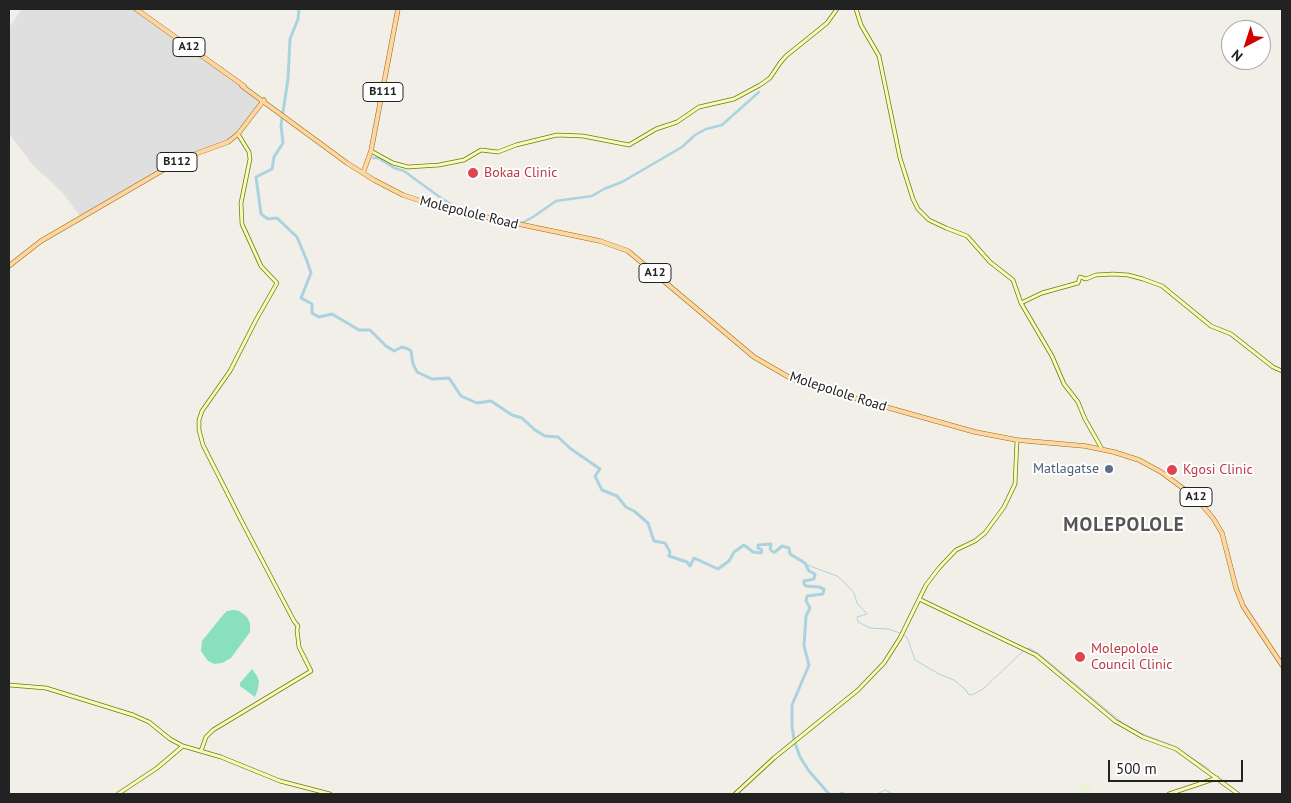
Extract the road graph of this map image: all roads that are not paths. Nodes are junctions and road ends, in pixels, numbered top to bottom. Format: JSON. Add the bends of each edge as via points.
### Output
{"nodes":[{"id":1,"x":136,"y":9,"type":"edge"},
{"id":2,"x":398,"y":9,"type":"edge"},
{"id":3,"x":836,"y":9,"type":"edge"},
{"id":4,"x":856,"y":9,"type":"edge"},
{"id":5,"x":242,"y":86,"type":"junction"},
{"id":6,"x":256,"y":97,"type":"junction"},
{"id":7,"x":263,"y":101,"type":"junction"},
{"id":8,"x":258,"y":108,"type":"junction"},
{"id":9,"x":271,"y":108,"type":"junction"},
{"id":10,"x":277,"y":112,"type":"junction"},
{"id":11,"x":238,"y":134,"type":"junction"},
{"id":12,"x":371,"y":151,"type":"junction"},
{"id":13,"x":366,"y":166,"type":"junction"},
{"id":14,"x":355,"y":168,"type":"junction"},
{"id":15,"x":363,"y":173,"type":"junction"},
{"id":16,"x":9,"y":266,"type":"edge"},
{"id":17,"x":1021,"y":303,"type":"junction"},
{"id":18,"x":1282,"y":371,"type":"edge"},
{"id":19,"x":1018,"y":440,"type":"junction"},
{"id":20,"x":1102,"y":449,"type":"junction"},
{"id":21,"x":919,"y":599,"type":"junction"},
{"id":22,"x":1282,"y":665,"type":"edge"},
{"id":23,"x":9,"y":685,"type":"edge"},
{"id":24,"x":183,"y":746,"type":"junction"},
{"id":25,"x":201,"y":751,"type":"junction"},
{"id":26,"x":1218,"y":778,"type":"junction"},
{"id":27,"x":118,"y":794,"type":"edge"},
{"id":28,"x":330,"y":794,"type":"edge"},
{"id":29,"x":734,"y":794,"type":"edge"},
{"id":30,"x":1170,"y":794,"type":"edge"},
{"id":31,"x":1237,"y":794,"type":"edge"}],
"edges":[{"from":1,"to":5,"type":"main road","name":"Molepolole Road","number":"A12"},
{"from":2,"to":12,"type":"main road","number":"B111"},
{"from":3,"to":12,"type":"street","via":[[827,23],[786,56],[770,78],[760,85],[734,99],[699,108],[632,144],[574,135],[557,136],[498,152],[481,150],[464,160],[408,167]]},
{"from":4,"to":17,"type":"street","via":[[879,56],[901,162],[918,209],[929,220],[968,236],[990,262],[1013,280]]},
{"from":5,"to":6,"type":"main road","name":"Molepolole Road","number":"A12"},
{"from":5,"to":7,"type":"main road","name":"Molepolole Road","number":"A12"},
{"from":6,"to":7,"type":"main road","name":"Molepolole Road","number":"A12"},
{"from":6,"to":8,"type":"main road"},
{"from":7,"to":8,"type":"main road","number":"B112"},
{"from":7,"to":9,"type":"main road","name":"Molepolole Road","number":"A12"},
{"from":7,"to":10,"type":"main road","name":"Molepolole Road","number":"A12"},
{"from":8,"to":9,"type":"main road"},
{"from":8,"to":11,"type":"main road","number":"B112"},
{"from":9,"to":10,"type":"main road","name":"Molepolole Road","number":"A12"},
{"from":10,"to":14,"type":"main road","name":"Molepolole Road","number":"A12"},
{"from":11,"to":16,"type":"main road","number":"B112","via":[[224,145],[187,157],[145,180],[41,241]]},
{"from":11,"to":25,"type":"street","via":[[250,159],[240,209],[242,224],[261,266],[277,283],[230,371],[202,410],[199,430],[203,445],[298,626],[299,647],[312,671],[213,730],[206,737]]},
{"from":12,"to":13,"type":"main road","number":"B111"},
{"from":13,"to":14,"type":"main road"},
{"from":13,"to":15,"type":"main road","number":"B111"},
{"from":14,"to":15,"type":"main road","name":"Molepolole Road","number":"A12"},
{"from":15,"to":19,"type":"main road","name":"Molepolole Road","number":"A12","via":[[398,193],[434,206],[600,241],[628,251],[748,352],[792,378],[921,418]]},
{"from":17,"to":18,"type":"street","via":[[1042,292],[1078,283],[1080,278],[1128,275],[1162,286],[1211,326],[1234,336]]},
{"from":17,"to":20,"type":"street"},
{"from":19,"to":20,"type":"main road","name":"Molepolole Road","number":"A12"},
{"from":19,"to":21,"type":"street","via":[[1015,484],[997,517],[983,535],[946,559]]},
{"from":20,"to":22,"type":"main road","name":"Molepolole Road","number":"A12","via":[[1125,455],[1161,472],[1183,486],[1206,508],[1222,533],[1243,606]]},
{"from":21,"to":26,"type":"street","via":[[1036,655],[1115,721],[1143,737],[1176,749]]},
{"from":21,"to":29,"type":"street","via":[[900,638],[865,684]]},
{"from":23,"to":24,"type":"street","via":[[54,690],[133,715]]},
{"from":24,"to":25,"type":"street"},
{"from":24,"to":27,"type":"street"},
{"from":25,"to":28,"type":"street","via":[[280,781]]},
{"from":26,"to":30,"type":"street"},
{"from":26,"to":31,"type":"street"}]}
